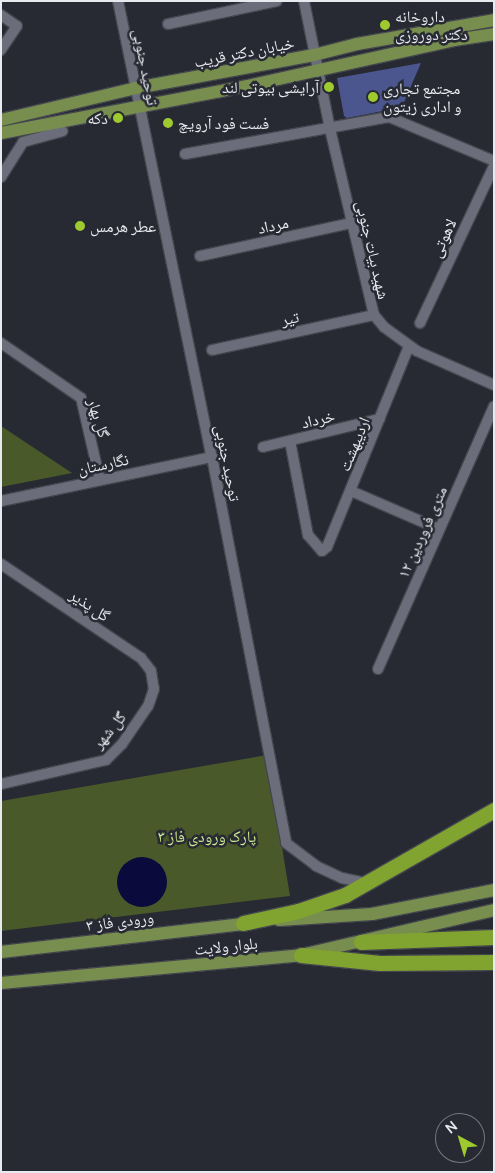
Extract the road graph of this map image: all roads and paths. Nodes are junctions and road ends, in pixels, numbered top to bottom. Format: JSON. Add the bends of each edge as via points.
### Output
{"nodes":[{"id":1,"x":118,"y":1,"type":"edge"},
{"id":2,"x":277,"y":1,"type":"edge"},
{"id":3,"x":304,"y":1,"type":"edge"},
{"id":4,"x":1,"y":16,"type":"edge"},
{"id":5,"x":494,"y":20,"type":"edge"},
{"id":6,"x":168,"y":24,"type":"dead end"},
{"id":7,"x":494,"y":34,"type":"edge"},
{"id":8,"x":1,"y":50,"type":"edge"},
{"id":9,"x":314,"y":55,"type":"junction"},
{"id":10,"x":318,"y":70,"type":"junction"},
{"id":11,"x":136,"y":88,"type":"junction"},
{"id":12,"x":139,"y":106,"type":"junction"},
{"id":13,"x":1,"y":120,"type":"edge"},
{"id":14,"x":330,"y":129,"type":"junction"},
{"id":15,"x":63,"y":131,"type":"dead end"},
{"id":16,"x":1,"y":133,"type":"edge"},
{"id":17,"x":185,"y":154,"type":"dead end"},
{"id":18,"x":494,"y":161,"type":"edge"},
{"id":19,"x":494,"y":166,"type":"edge"},
{"id":20,"x":1,"y":177,"type":"edge"},
{"id":21,"x":351,"y":223,"type":"junction"},
{"id":22,"x":200,"y":256,"type":"dead end"},
{"id":23,"x":374,"y":315,"type":"junction"},
{"id":24,"x":420,"y":323,"type":"dead end"},
{"id":25,"x":1,"y":343,"type":"edge"},
{"id":26,"x":409,"y":346,"type":"junction"},
{"id":27,"x":212,"y":350,"type":"dead end"},
{"id":28,"x":494,"y":384,"type":"edge"},
{"id":29,"x":494,"y":406,"type":"edge"},
{"id":30,"x":380,"y":419,"type":"junction"},
{"id":31,"x":290,"y":441,"type":"junction"},
{"id":32,"x":263,"y":447,"type":"dead end"},
{"id":33,"x":212,"y":456,"type":"junction"},
{"id":34,"x":100,"y":480,"type":"junction"},
{"id":35,"x":351,"y":491,"type":"junction"},
{"id":36,"x":1,"y":501,"type":"edge"},
{"id":37,"x":439,"y":529,"type":"junction"},
{"id":38,"x":1,"y":564,"type":"edge"},
{"id":39,"x":378,"y":670,"type":"dead end"},
{"id":40,"x":154,"y":678,"type":"joint"},
{"id":41,"x":1,"y":784,"type":"edge"},
{"id":42,"x":494,"y":810,"type":"edge"},
{"id":43,"x":366,"y":883,"type":"junction"},
{"id":44,"x":494,"y":890,"type":"edge"},
{"id":45,"x":494,"y":910,"type":"edge"},
{"id":46,"x":243,"y":923,"type":"junction"},
{"id":47,"x":494,"y":937,"type":"edge"},
{"id":48,"x":361,"y":942,"type":"junction"},
{"id":49,"x":1,"y":952,"type":"edge"},
{"id":50,"x":301,"y":955,"type":"junction"},
{"id":51,"x":494,"y":962,"type":"edge"},
{"id":52,"x":38,"y":981,"type":"junction"},
{"id":53,"x":1,"y":982,"type":"edge"},
{"id":54,"x":1,"y":990,"type":"edge"}],
"edges":[{"from":1,"to":11,"type":"street","name":"توحید جنوبی"},
{"from":2,"to":6,"type":"street"},
{"from":3,"to":9,"type":"street","name":"شهید بیات جنوبی"},
{"from":4,"to":8,"type":"street","via":[[18,26]]},
{"from":5,"to":9,"type":"main road","name":"خیابان دکتر قریب","via":[[357,44]]},
{"from":7,"to":10,"type":"main road","name":"خیابان دکتر قریب"},
{"from":9,"to":10,"type":"street","name":"شهید بیات جنوبی"},
{"from":9,"to":11,"type":"main road","name":"خیابان دکتر قریب"},
{"from":10,"to":12,"type":"main road","name":"خیابان دکتر قریب"},
{"from":10,"to":14,"type":"street","name":"شهید بیات جنوبی"},
{"from":11,"to":12,"type":"street","name":"توحید جنوبی"},
{"from":11,"to":13,"type":"main road","name":"خیابان دکتر قریب"},
{"from":12,"to":16,"type":"main road","name":"خیابان دکتر قریب"},
{"from":12,"to":33,"type":"street","name":"توحید جنوبی"},
{"from":14,"to":17,"type":"street"},
{"from":14,"to":18,"type":"street","via":[[389,117]]},
{"from":14,"to":21,"type":"street","name":"شهید بیات جنوبی"},
{"from":15,"to":20,"type":"street","via":[[23,142]]},
{"from":19,"to":24,"type":"street","name":"لاهوتی"},
{"from":21,"to":22,"type":"street","name":"مرداد"},
{"from":21,"to":23,"type":"street","name":"شهید بیات جنوبی"},
{"from":23,"to":26,"type":"street","name":"شهید بیات جنوبی"},
{"from":23,"to":27,"type":"street","name":"تیر"},
{"from":25,"to":34,"type":"street","name":"گل بهار","via":[[81,398]]},
{"from":26,"to":28,"type":"street","name":"شهید بیات جنوبی"},
{"from":26,"to":30,"type":"street","name":"اردیبهشت"},
{"from":29,"to":37,"type":"street","name":"۱۲ متری فروردین"},
{"from":30,"to":31,"type":"street","name":"خرداد"},
{"from":30,"to":35,"type":"street","name":"اردیبهشت"},
{"from":31,"to":32,"type":"street","name":"خرداد"},
{"from":31,"to":35,"type":"street","name":"اردیبهشت","via":[[308,535],[322,551],[327,547]]},
{"from":33,"to":34,"type":"street","name":"نگارستان"},
{"from":33,"to":43,"type":"street","name":"توحید جنوبی","via":[[286,843],[316,866],[342,878]]},
{"from":34,"to":36,"type":"street","name":"نگارستان"},
{"from":35,"to":37,"type":"street"},
{"from":37,"to":39,"type":"street","name":"۱۲ متری فروردین"},
{"from":38,"to":40,"type":"street","name":"گل پذیر","via":[[133,652],[148,665]]},
{"from":40,"to":41,"type":"street","name":"گل شهر","via":[[148,706],[122,744],[106,760]]},
{"from":42,"to":43,"type":"highway"},
{"from":43,"to":46,"type":"highway","via":[[346,895],[298,911]]},
{"from":44,"to":46,"type":"main road","name":"بلوار ولایت","via":[[372,914]]},
{"from":45,"to":48,"type":"main road","name":"بلوار ولایت"},
{"from":46,"to":49,"type":"main road","name":"ورودی فاز ۳"},
{"from":47,"to":48,"type":"highway"},
{"from":48,"to":50,"type":"main road","name":"بلوار ولایت"},
{"from":50,"to":51,"type":"highway","via":[[380,963]]},
{"from":50,"to":52,"type":"main road","name":"بلوار ولایت"},
{"from":52,"to":53,"type":"main road","name":"بلوار ولایت"},
{"from":52,"to":54,"type":"main road"}]}
